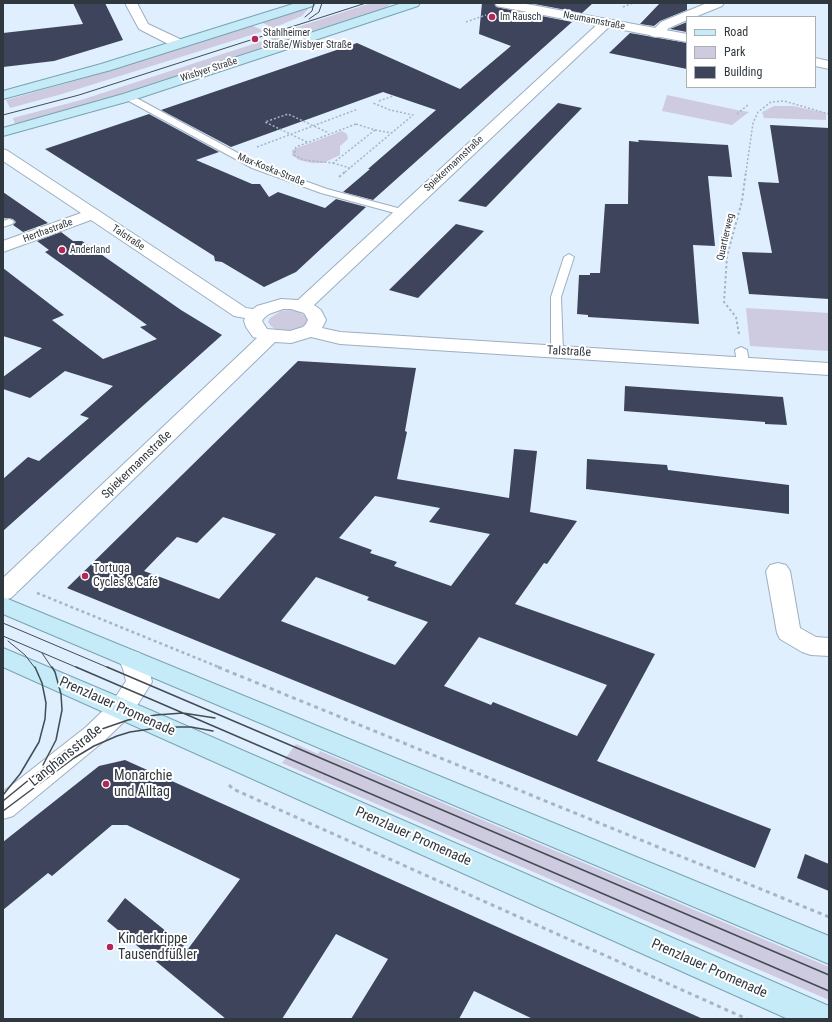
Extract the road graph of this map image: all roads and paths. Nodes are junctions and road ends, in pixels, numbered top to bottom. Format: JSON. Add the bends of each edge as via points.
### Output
{"nodes":[{"id":1,"x":131,"y":3,"type":"edge"},
{"id":2,"x":309,"y":3,"type":"edge"},
{"id":3,"x":414,"y":3,"type":"edge"},
{"id":4,"x":501,"y":3,"type":"edge"},
{"id":5,"x":718,"y":3,"type":"edge"},
{"id":6,"x":487,"y":15,"type":"dead end"},
{"id":7,"x":686,"y":16,"type":"edge"},
{"id":8,"x":687,"y":16,"type":"edge"},
{"id":9,"x":466,"y":22,"type":"dead end"},
{"id":10,"x":606,"y":23,"type":"junction"},
{"id":11,"x":656,"y":32,"type":"junction"},
{"id":12,"x":686,"y":38,"type":"edge"},
{"id":13,"x":179,"y":44,"type":"junction"},
{"id":14,"x":816,"y":62,"type":"edge"},
{"id":15,"x":829,"y":65,"type":"edge"},
{"id":16,"x":3,"y":95,"type":"edge"},
{"id":17,"x":393,"y":96,"type":"dead end"},
{"id":18,"x":128,"y":97,"type":"junction"},
{"id":19,"x":379,"y":101,"type":"dead end"},
{"id":20,"x":373,"y":103,"type":"dead end"},
{"id":21,"x":749,"y":104,"type":"dead end"},
{"id":22,"x":358,"y":109,"type":"dead end"},
{"id":23,"x":737,"y":114,"type":"dead end"},
{"id":24,"x":829,"y":114,"type":"edge"},
{"id":25,"x":313,"y":126,"type":"junction"},
{"id":26,"x":375,"y":130,"type":"junction"},
{"id":27,"x":3,"y":132,"type":"edge"},
{"id":28,"x":392,"y":133,"type":"junction"},
{"id":29,"x":290,"y":134,"type":"junction"},
{"id":30,"x":329,"y":134,"type":"junction"},
{"id":31,"x":307,"y":142,"type":"junction"},
{"id":32,"x":3,"y":154,"type":"edge"},
{"id":33,"x":234,"y":156,"type":"junction"},
{"id":34,"x":333,"y":163,"type":"junction"},
{"id":35,"x":350,"y":168,"type":"junction"},
{"id":36,"x":324,"y":191,"type":"junction"},
{"id":37,"x":402,"y":212,"type":"junction"},
{"id":38,"x":93,"y":214,"type":"junction"},
{"id":39,"x":3,"y":247,"type":"edge"},
{"id":40,"x":568,"y":257,"type":"dead end"},
{"id":41,"x":302,"y":306,"type":"junction"},
{"id":42,"x":256,"y":315,"type":"junction"},
{"id":43,"x":310,"y":331,"type":"junction"},
{"id":44,"x":270,"y":336,"type":"junction"},
{"id":45,"x":557,"y":352,"type":"junction"},
{"id":46,"x":742,"y":357,"type":"junction"},
{"id":47,"x":829,"y":369,"type":"edge"},
{"id":48,"x":778,"y":571,"type":"dead end"},
{"id":49,"x":32,"y":591,"type":"dead end"},
{"id":50,"x":3,"y":592,"type":"edge"},
{"id":51,"x":3,"y":606,"type":"edge"},
{"id":52,"x":829,"y":647,"type":"edge"},
{"id":53,"x":3,"y":657,"type":"edge"},
{"id":54,"x":131,"y":659,"type":"junction"},
{"id":55,"x":122,"y":708,"type":"junction"},
{"id":56,"x":3,"y":808,"type":"edge"},
{"id":57,"x":829,"y":917,"type":"edge"},
{"id":58,"x":829,"y":950,"type":"edge"},
{"id":59,"x":823,"y":1019,"type":"edge"}],
"edges":[{"from":1,"to":13,"type":"street","via":[[143,26]]},
{"from":2,"to":13,"type":"main road"},
{"from":3,"to":18,"type":"main road","name":"Wisbyer Straße"},
{"from":4,"to":10,"type":"street","name":"Neumannstraße"},
{"from":5,"to":8,"type":"street"},
{"from":6,"to":9,"type":"path"},
{"from":7,"to":11,"type":"street","via":[[665,25]]},
{"from":10,"to":11,"type":"street","name":"Neumannstraße"},
{"from":10,"to":37,"type":"street","name":"Spiekermannstraße"},
{"from":11,"to":12,"type":"street","name":"Neumannstraße"},
{"from":13,"to":16,"type":"main road"},
{"from":14,"to":15,"type":"street"},
{"from":17,"to":19,"type":"path"},
{"from":18,"to":27,"type":"main road","name":"Wisbyer Straße"},
{"from":18,"to":33,"type":"lane","name":"Max-Koska-Straße"},
{"from":20,"to":28,"type":"path","via":[[413,115]]},
{"from":21,"to":23,"type":"path"},
{"from":22,"to":25,"type":"path"},
{"from":24,"to":46,"type":"path","name":"Quartierweg","via":[[784,101],[771,102],[758,112],[753,123],[742,201],[727,256],[724,302],[736,317]]},
{"from":25,"to":29,"type":"path"},
{"from":25,"to":29,"type":"path","via":[[288,114],[265,122]]},
{"from":25,"to":30,"type":"path"},
{"from":26,"to":28,"type":"path"},
{"from":26,"to":30,"type":"path","via":[[356,124]]},
{"from":26,"to":34,"type":"path"},
{"from":28,"to":35,"type":"path"},
{"from":29,"to":31,"type":"path"},
{"from":29,"to":33,"type":"path"},
{"from":30,"to":31,"type":"path"},
{"from":31,"to":34,"type":"path","via":[[296,147],[294,155],[304,160]]},
{"from":32,"to":38,"type":"street","name":"Talstraße"},
{"from":33,"to":36,"type":"lane","name":"Max-Koska-Straße"},
{"from":34,"to":35,"type":"path"},
{"from":35,"to":36,"type":"path"},
{"from":36,"to":37,"type":"lane","name":"Max-Koska-Straße"},
{"from":37,"to":41,"type":"street","name":"Spiekermannstraße"},
{"from":38,"to":39,"type":"street","name":"Herthastraße"},
{"from":38,"to":42,"type":"street","name":"Talstraße","via":[[240,312]]},
{"from":40,"to":45,"type":"lane","via":[[556,297]]},
{"from":41,"to":42,"type":"street","via":[[271,306]]},
{"from":41,"to":43,"type":"street","via":[[315,314],[317,320]]},
{"from":42,"to":44,"type":"street","via":[[255,327]]},
{"from":43,"to":44,"type":"street","via":[[291,337]]},
{"from":43,"to":45,"type":"street","name":"Talstraße","via":[[340,338]]},
{"from":44,"to":50,"type":"street","name":"Spiekermannstraße"},
{"from":45,"to":46,"type":"street","name":"Talstraße"},
{"from":46,"to":47,"type":"street","name":"Talstraße"},
{"from":48,"to":52,"type":"street","via":[[789,633],[811,646]]},
{"from":49,"to":57,"type":"path"},
{"from":51,"to":54,"type":"main road"},
{"from":53,"to":55,"type":"main road","name":"Prenzlauer Promenade"},
{"from":54,"to":55,"type":"street","name":"Langhansstraße","via":[[140,682]]},
{"from":54,"to":58,"type":"main road"},
{"from":55,"to":56,"type":"street","name":"Langhansstraße","via":[[95,734]]},
{"from":55,"to":59,"type":"main road","name":"Prenzlauer Promenade"}]}
